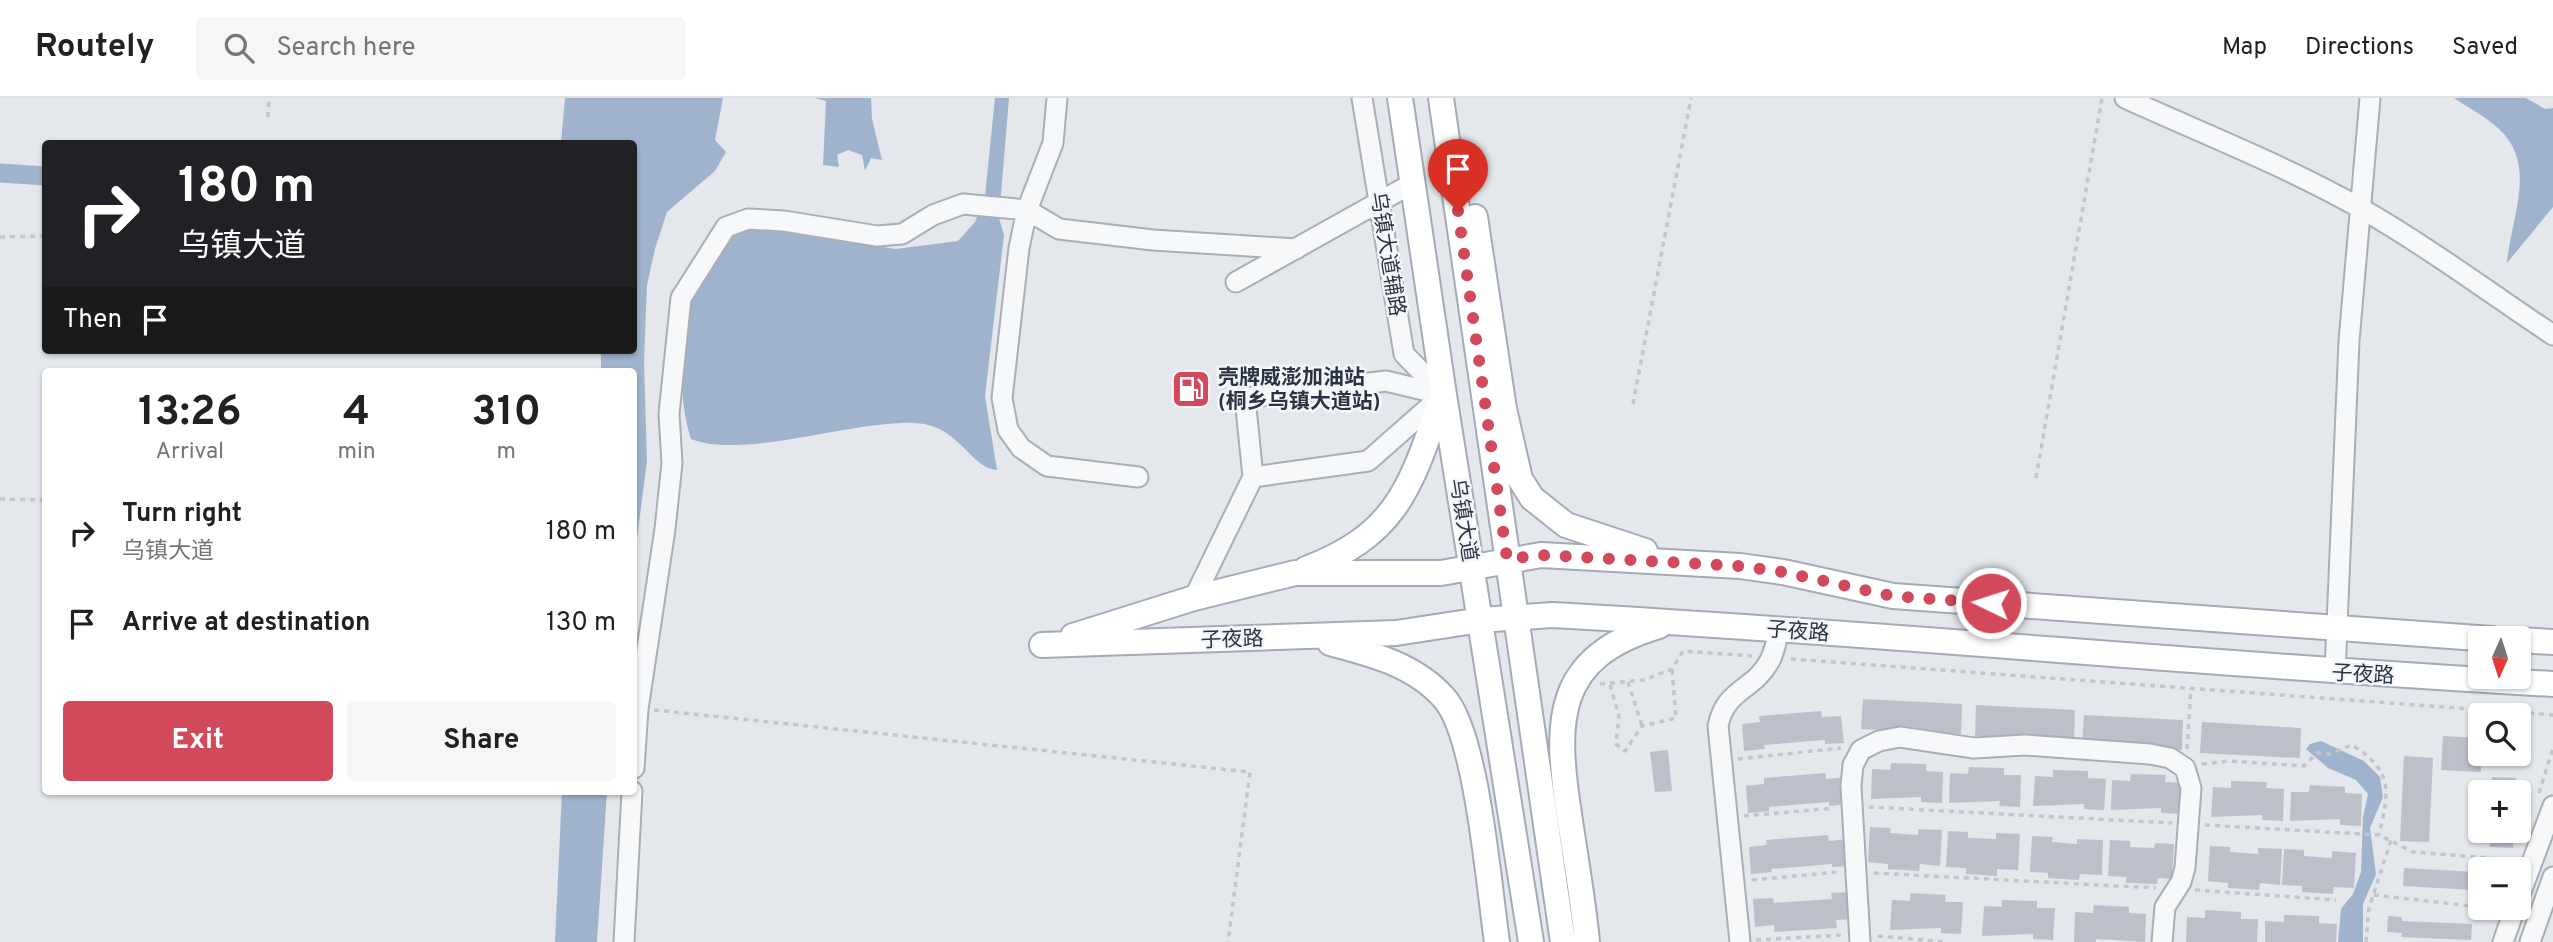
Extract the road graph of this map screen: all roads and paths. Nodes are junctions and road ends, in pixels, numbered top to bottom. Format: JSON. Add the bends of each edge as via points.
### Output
{"nodes":[{"id":1,"x":270,"y":98,"type":"edge"},
{"id":2,"x":1057,"y":98,"type":"edge"},
{"id":3,"x":1362,"y":98,"type":"edge"},
{"id":4,"x":1400,"y":98,"type":"edge"},
{"id":5,"x":1441,"y":98,"type":"edge"},
{"id":6,"x":1691,"y":98,"type":"edge"},
{"id":7,"x":2102,"y":98,"type":"edge"},
{"id":8,"x":2125,"y":98,"type":"edge"},
{"id":9,"x":2370,"y":98,"type":"edge"},
{"id":10,"x":268,"y":117,"type":"dead end"},
{"id":11,"x":1451,"y":166,"type":"junction"},
{"id":12,"x":1413,"y":183,"type":"junction"},
{"id":13,"x":1380,"y":202,"type":"junction"},
{"id":14,"x":2360,"y":208,"type":"junction"},
{"id":15,"x":1027,"y":210,"type":"junction"},
{"id":16,"x":42,"y":236,"type":"edge"},
{"id":17,"x":0,"y":237,"type":"edge"},
{"id":18,"x":1296,"y":249,"type":"junction"},
{"id":19,"x":1236,"y":282,"type":"dead end"},
{"id":20,"x":2553,"y":335,"type":"edge"},
{"id":21,"x":1444,"y":395,"type":"junction"},
{"id":22,"x":1633,"y":404,"type":"dead end"},
{"id":23,"x":1138,"y":477,"type":"dead end"},
{"id":24,"x":1252,"y":477,"type":"junction"},
{"id":25,"x":2036,"y":478,"type":"dead end"},
{"id":26,"x":0,"y":499,"type":"edge"},
{"id":27,"x":42,"y":500,"type":"edge"},
{"id":28,"x":1507,"y":559,"type":"junction"},
{"id":29,"x":1690,"y":563,"type":"junction"},
{"id":30,"x":1471,"y":568,"type":"junction"},
{"id":31,"x":1295,"y":573,"type":"junction"},
{"id":32,"x":1194,"y":598,"type":"junction"},
{"id":33,"x":1517,"y":616,"type":"junction"},
{"id":34,"x":1481,"y":620,"type":"junction"},
{"id":35,"x":1670,"y":623,"type":"junction"},
{"id":36,"x":2336,"y":629,"type":"junction"},
{"id":37,"x":1779,"y":630,"type":"junction"},
{"id":38,"x":1306,"y":637,"type":"junction"},
{"id":39,"x":2468,"y":637,"type":"edge"},
{"id":40,"x":2531,"y":641,"type":"edge"},
{"id":41,"x":2553,"y":642,"type":"edge"},
{"id":42,"x":1771,"y":657,"type":"junction"},
{"id":43,"x":1672,"y":669,"type":"junction"},
{"id":44,"x":2335,"y":672,"type":"junction"},
{"id":45,"x":1576,"y":682,"type":"junction"},
{"id":46,"x":1628,"y":682,"type":"junction"},
{"id":47,"x":2553,"y":684,"type":"edge"},
{"id":48,"x":1609,"y":685,"type":"junction"},
{"id":49,"x":2191,"y":688,"type":"junction"},
{"id":50,"x":638,"y":709,"type":"junction"},
{"id":51,"x":2553,"y":715,"type":"edge"},
{"id":52,"x":637,"y":724,"type":"edge"},
{"id":53,"x":1642,"y":726,"type":"junction"},
{"id":54,"x":1861,"y":750,"type":"junction"},
{"id":55,"x":1721,"y":761,"type":"junction"},
{"id":56,"x":2185,"y":768,"type":"junction"},
{"id":57,"x":632,"y":795,"type":"edge"},
{"id":58,"x":1853,"y":806,"type":"junction"},
{"id":59,"x":2553,"y":806,"type":"edge"},
{"id":60,"x":1728,"y":817,"type":"junction"},
{"id":61,"x":2188,"y":824,"type":"junction"},
{"id":62,"x":2379,"y":835,"type":"junction"},
{"id":63,"x":2392,"y":840,"type":"junction"},
{"id":64,"x":2477,"y":857,"type":"edge"},
{"id":65,"x":2531,"y":865,"type":"edge"},
{"id":66,"x":1856,"y":871,"type":"junction"},
{"id":67,"x":2553,"y":877,"type":"edge"},
{"id":68,"x":1735,"y":882,"type":"junction"},
{"id":69,"x":2176,"y":888,"type":"junction"},
{"id":70,"x":2374,"y":895,"type":"junction"},
{"id":71,"x":2336,"y":900,"type":"dead end"},
{"id":72,"x":2468,"y":906,"type":"edge"},
{"id":73,"x":2510,"y":920,"type":"edge"},
{"id":74,"x":624,"y":942,"type":"edge"},
{"id":75,"x":1228,"y":942,"type":"edge"},
{"id":76,"x":1497,"y":942,"type":"edge"},
{"id":77,"x":1531,"y":942,"type":"edge"},
{"id":78,"x":1563,"y":942,"type":"edge"},
{"id":79,"x":1587,"y":942,"type":"edge"},
{"id":80,"x":1740,"y":942,"type":"edge"},
{"id":81,"x":1860,"y":942,"type":"edge"},
{"id":82,"x":2162,"y":942,"type":"edge"},
{"id":83,"x":2365,"y":942,"type":"edge"},
{"id":84,"x":2502,"y":942,"type":"edge"},
{"id":85,"x":2530,"y":942,"type":"edge"}],
"edges":[{"from":1,"to":10,"type":"path"},
{"from":2,"to":15,"type":"street","via":[[1054,144]]},
{"from":3,"to":13,"type":"street","name":"乌镇大道辅路"},
{"from":4,"to":12,"type":"main road","name":"乌镇大道"},
{"from":5,"to":11,"type":"main road","name":"乌镇大道"},
{"from":6,"to":22,"type":"path"},
{"from":7,"to":25,"type":"path"},
{"from":8,"to":14,"type":"street"},
{"from":9,"to":14,"type":"street"},
{"from":11,"to":28,"type":"main road","name":"乌镇大道"},
{"from":11,"to":29,"type":"main road","via":[[1468,192],[1475,220],[1504,409],[1520,480],[1532,498],[1566,525]]},
{"from":12,"to":13,"type":"street"},
{"from":12,"to":21,"type":"main road","name":"乌镇大道"},
{"from":13,"to":18,"type":"street"},
{"from":13,"to":21,"type":"street","name":"乌镇大道辅路","via":[[1405,354]]},
{"from":14,"to":20,"type":"street"},
{"from":14,"to":36,"type":"street"},
{"from":15,"to":18,"type":"street","via":[[1059,229]]},
{"from":15,"to":23,"type":"street","via":[[1002,398],[1009,430],[1021,448],[1047,466]]},
{"from":15,"to":50,"type":"street","via":[[963,204],[902,234],[877,236],[772,220],[748,219],[726,228],[681,298],[668,414],[672,463]]},
{"from":16,"to":17,"type":"path"},
{"from":18,"to":19,"type":"street"},
{"from":21,"to":24,"type":"street","via":[[1368,461]]},
{"from":21,"to":24,"type":"street","via":[[1386,380],[1245,398]]},
{"from":21,"to":30,"type":"main road","name":"乌镇大道"},
{"from":21,"to":31,"type":"main road","via":[[1414,476],[1381,525],[1361,544]]},
{"from":24,"to":32,"type":"street"},
{"from":26,"to":27,"type":"path"},
{"from":28,"to":29,"type":"main road","name":"子夜路","via":[[1541,555]]},
{"from":28,"to":30,"type":"main road","name":"子夜路"},
{"from":28,"to":33,"type":"main road","name":"乌镇大道"},
{"from":29,"to":36,"type":"main road","name":"子夜路","via":[[1783,572],[1892,596]]},
{"from":30,"to":31,"type":"main road","name":"子夜路","via":[[1414,574]]},
{"from":30,"to":34,"type":"main road","name":"乌镇大道"},
{"from":31,"to":32,"type":"main road","name":"子夜路"},
{"from":32,"to":38,"type":"main road","name":"子夜路","via":[[1042,645]]},
{"from":33,"to":34,"type":"main road","name":"子夜路"},
{"from":33,"to":35,"type":"main road","name":"子夜路"},
{"from":33,"to":78,"type":"main road","name":"乌镇大道"},
{"from":34,"to":38,"type":"main road","name":"子夜路","via":[[1396,633]]},
{"from":34,"to":77,"type":"main road","name":"乌镇大道"},
{"from":35,"to":37,"type":"main road","name":"子夜路"},
{"from":35,"to":45,"type":"main road","via":[[1616,645]]},
{"from":36,"to":39,"type":"main road","name":"子夜路"},
{"from":36,"to":44,"type":"street"},
{"from":37,"to":42,"type":"street"},
{"from":37,"to":44,"type":"main road","name":"子夜路"},
{"from":38,"to":76,"type":"main road","via":[[1405,667],[1432,686],[1455,711],[1464,732]]},
{"from":40,"to":41,"type":"main road"},
{"from":42,"to":43,"type":"path","via":[[1683,651]]},
{"from":42,"to":49,"type":"path"},
{"from":42,"to":55,"type":"street","via":[[1758,676],[1722,709],[1718,726]]},
{"from":43,"to":46,"type":"path"},
{"from":43,"to":53,"type":"path","via":[[1676,718]]},
{"from":44,"to":47,"type":"main road","name":"子夜路"},
{"from":45,"to":48,"type":"path"},
{"from":45,"to":79,"type":"main road","via":[[1560,737]]},
{"from":46,"to":48,"type":"path"},
{"from":46,"to":53,"type":"path"},
{"from":48,"to":53,"type":"path","via":[[1619,716],[1616,744],[1625,751]]},
{"from":49,"to":51,"type":"path"},
{"from":49,"to":56,"type":"path"},
{"from":50,"to":52,"type":"street"},
{"from":50,"to":75,"type":"path","via":[[1250,772]]},
{"from":54,"to":55,"type":"path","via":[[1840,748]]},
{"from":54,"to":56,"type":"street","via":[[1900,737],[1974,748],[2025,745],[2150,754],[2170,758]]},
{"from":54,"to":58,"type":"street","via":[[1853,765]]},
{"from":55,"to":60,"type":"street"},
{"from":56,"to":61,"type":"street","via":[[2191,789]]},
{"from":56,"to":62,"type":"path","via":[[2230,761],[2304,766],[2317,753],[2329,754],[2352,745],[2382,770],[2387,785]]},
{"from":57,"to":74,"type":"street"},
{"from":58,"to":60,"type":"path"},
{"from":58,"to":61,"type":"path"},
{"from":58,"to":66,"type":"street"},
{"from":59,"to":65,"type":"street"},
{"from":60,"to":68,"type":"street"},
{"from":61,"to":62,"type":"path"},
{"from":61,"to":69,"type":"street","via":[[2185,868]]},
{"from":62,"to":63,"type":"path"},
{"from":63,"to":64,"type":"path","via":[[2413,852]]},
{"from":63,"to":70,"type":"path"},
{"from":66,"to":68,"type":"path"},
{"from":66,"to":69,"type":"path"},
{"from":66,"to":81,"type":"street"},
{"from":67,"to":85,"type":"street"},
{"from":68,"to":80,"type":"street"},
{"from":69,"to":71,"type":"path"},
{"from":69,"to":82,"type":"street","via":[[2165,908]]},
{"from":70,"to":72,"type":"path"},
{"from":70,"to":83,"type":"path"},
{"from":73,"to":84,"type":"street"}]}
